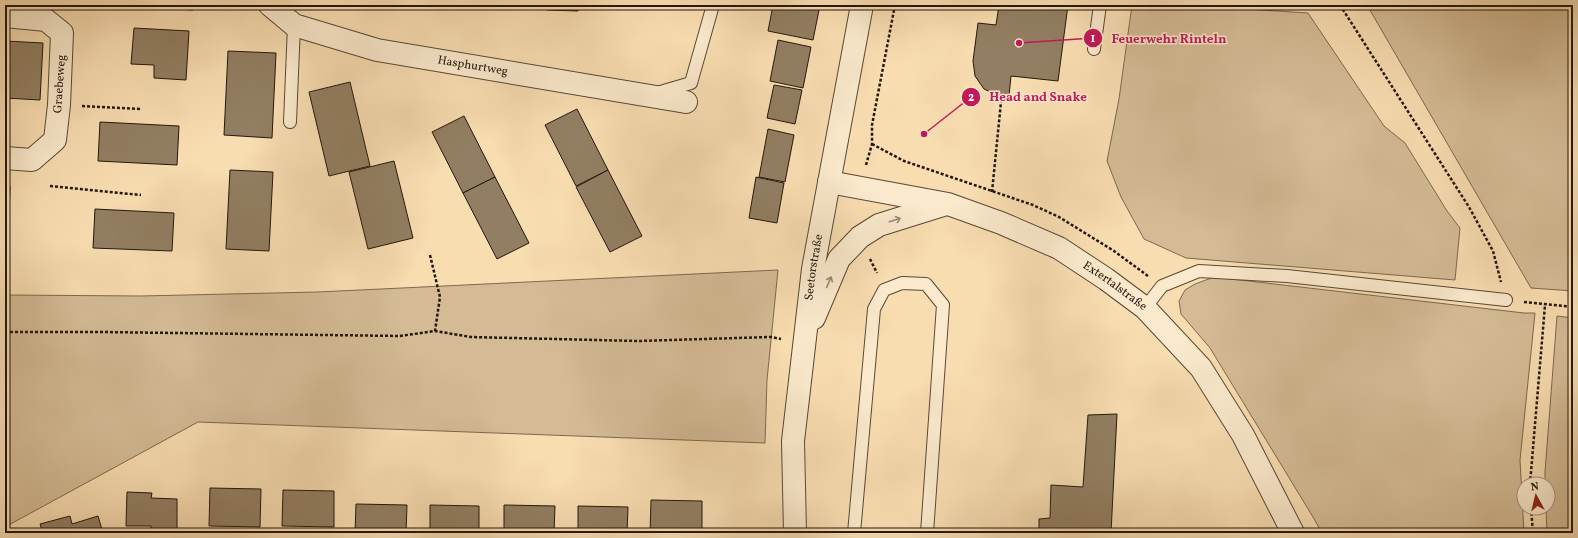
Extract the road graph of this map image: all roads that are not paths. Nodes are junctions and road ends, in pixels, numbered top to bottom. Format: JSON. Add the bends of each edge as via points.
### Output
{"nodes":[{"id":1,"x":270,"y":5,"type":"edge"},
{"id":2,"x":713,"y":5,"type":"edge"},
{"id":3,"x":862,"y":5,"type":"edge"},
{"id":4,"x":1100,"y":5,"type":"edge"},
{"id":5,"x":5,"y":16,"type":"edge"},
{"id":6,"x":294,"y":25,"type":"junction"},
{"id":7,"x":1094,"y":49,"type":"dead end"},
{"id":8,"x":648,"y":95,"type":"junction"},
{"id":9,"x":686,"y":102,"type":"dead end"},
{"id":10,"x":290,"y":122,"type":"dead end"},
{"id":11,"x":5,"y":158,"type":"edge"},
{"id":12,"x":829,"y":182,"type":"junction"},
{"id":13,"x":948,"y":204,"type":"junction"},
{"id":14,"x":1506,"y":300,"type":"road end"},
{"id":15,"x":1145,"y":308,"type":"junction"},
{"id":16,"x":803,"y":344,"type":"junction"},
{"id":17,"x":795,"y":533,"type":"edge"},
{"id":18,"x":854,"y":533,"type":"edge"},
{"id":19,"x":927,"y":533,"type":"edge"},
{"id":20,"x":1293,"y":533,"type":"edge"}],
"edges":[{"from":1,"to":6,"type":"street","name":"Hasphurtweg"},
{"from":2,"to":8,"type":"lane","via":[[691,83]]},
{"from":3,"to":12,"type":"street","name":"Seetorstraße"},
{"from":4,"to":7,"type":"lane"},
{"from":5,"to":11,"type":"street","name":"Graebeweg","via":[[46,20],[62,33],[59,105],[54,140],[32,160]]},
{"from":6,"to":8,"type":"street","name":"Hasphurtweg","via":[[377,50]]},
{"from":6,"to":10,"type":"lane"},
{"from":8,"to":9,"type":"street","name":"Hasphurtweg"},
{"from":12,"to":13,"type":"street","name":"Extertalstraße"},
{"from":12,"to":16,"type":"street","name":"Seetorstraße","via":[[813,269]]},
{"from":13,"to":15,"type":"street","name":"Extertalstraße","via":[[1059,248]]},
{"from":16,"to":13,"type":"street","one_way":true,"via":[[839,259],[860,237],[879,225]]},
{"from":14,"to":15,"type":"lane","via":[[1287,276],[1199,271],[1162,286]]},
{"from":15,"to":20,"type":"street","name":"Extertalstraße","via":[[1201,368],[1243,435]]},
{"from":16,"to":17,"type":"street","name":"Seetorstraße","via":[[793,441]]},
{"from":18,"to":19,"type":"lane","via":[[874,310],[884,290],[902,283],[926,284],[943,305]]}]}
